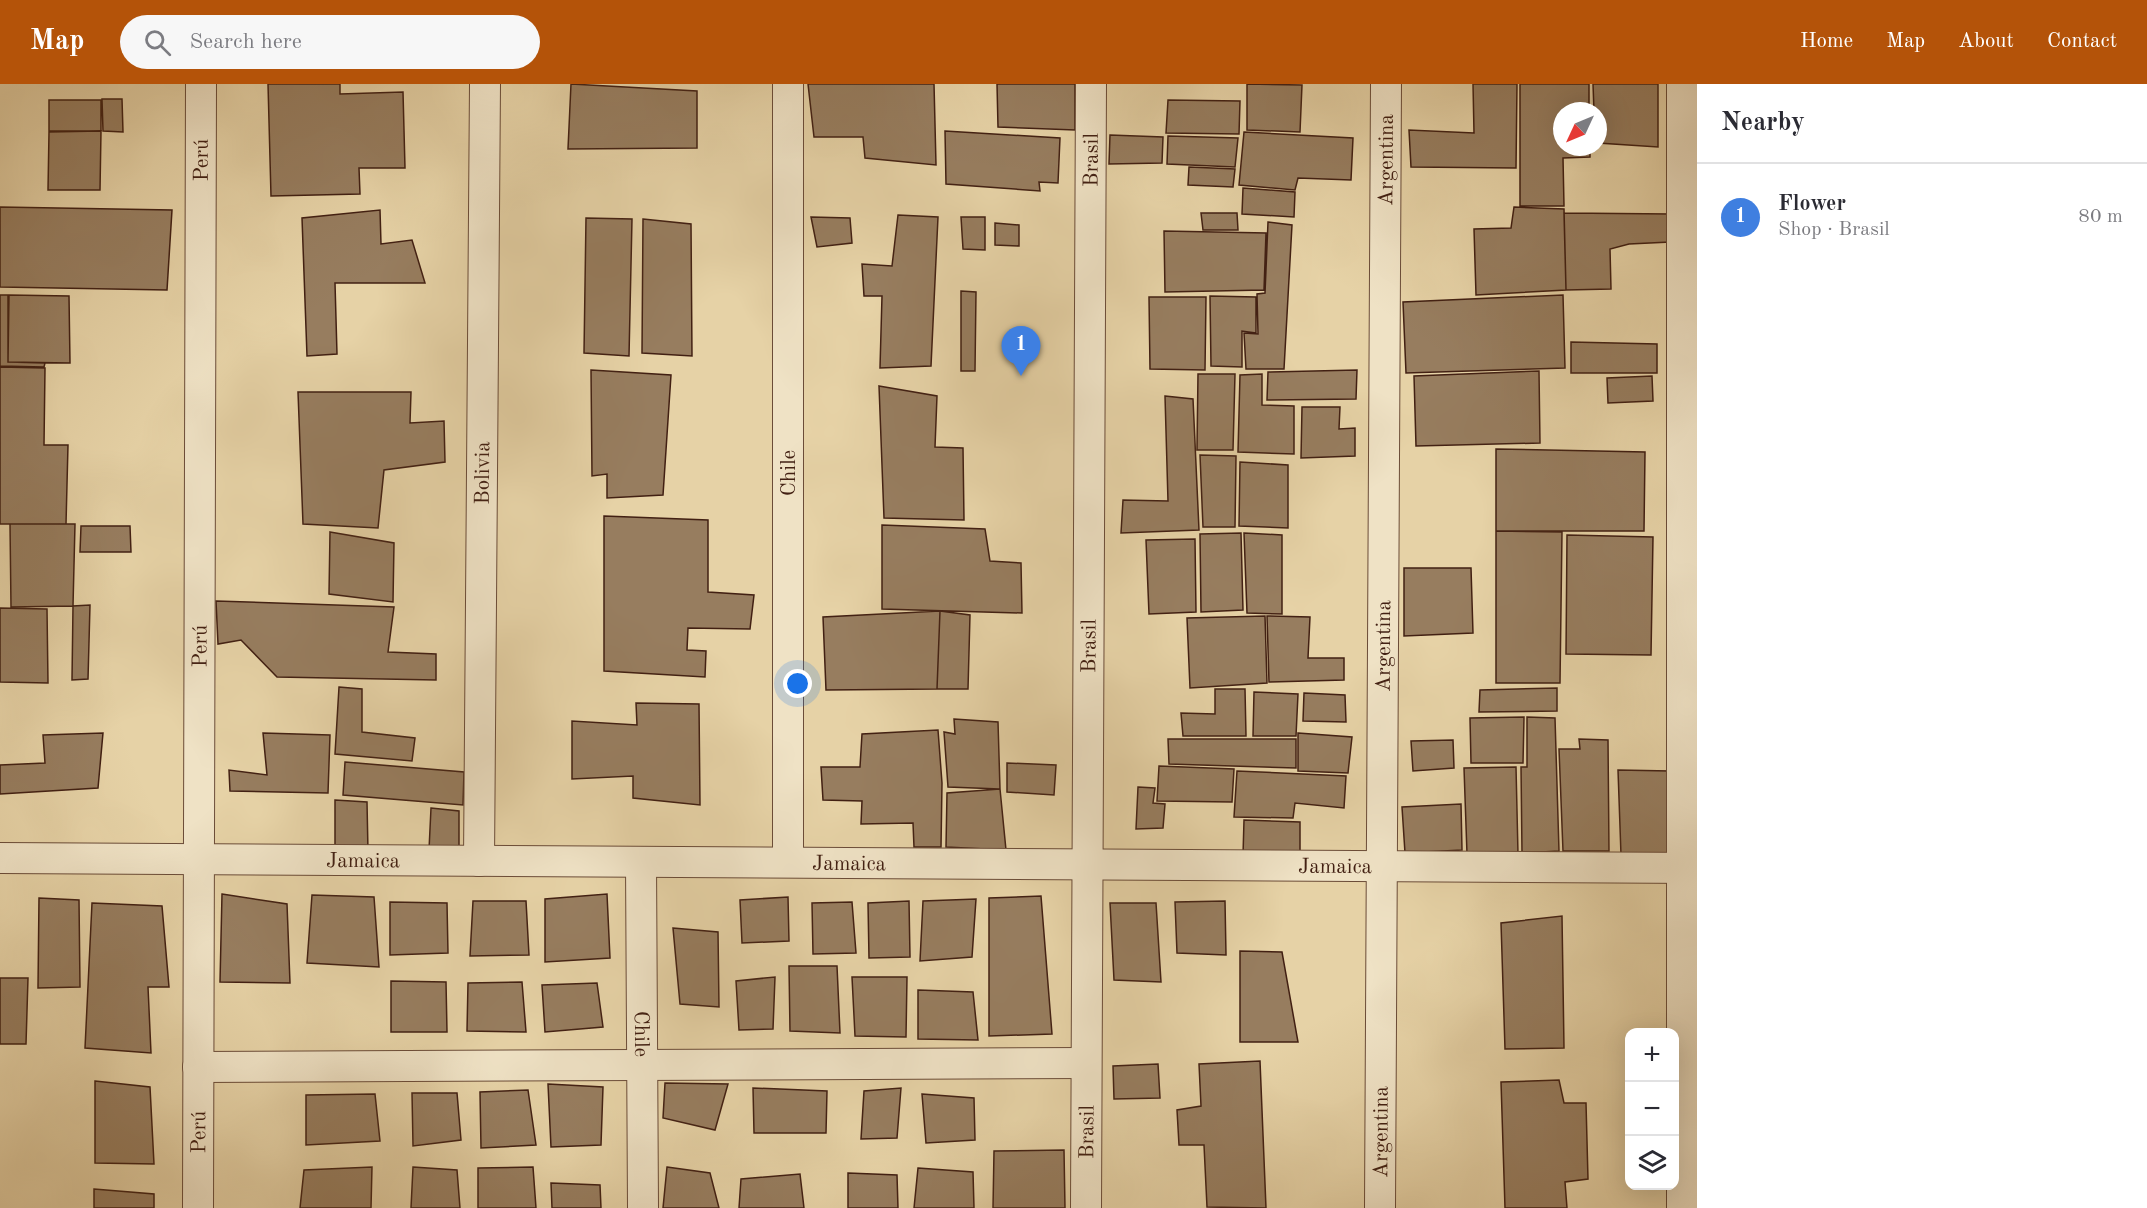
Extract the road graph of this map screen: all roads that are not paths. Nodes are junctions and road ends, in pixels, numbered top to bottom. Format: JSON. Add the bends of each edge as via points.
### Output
{"nodes":[{"id":1,"x":201,"y":84,"type":"edge"},
{"id":2,"x":485,"y":84,"type":"edge"},
{"id":3,"x":788,"y":84,"type":"edge"},
{"id":4,"x":1091,"y":84,"type":"edge"},
{"id":5,"x":1386,"y":84,"type":"edge"},
{"id":6,"x":1682,"y":84,"type":"edge"},
{"id":7,"x":0,"y":858,"type":"edge"},
{"id":8,"x":198,"y":859,"type":"junction"},
{"id":9,"x":479,"y":861,"type":"junction"},
{"id":10,"x":641,"y":862,"type":"junction"},
{"id":11,"x":788,"y":862,"type":"junction"},
{"id":12,"x":1087,"y":864,"type":"junction"},
{"id":13,"x":1382,"y":866,"type":"junction"},
{"id":14,"x":1689,"y":868,"type":"edge"},
{"id":15,"x":1086,"y":1063,"type":"junction"},
{"id":16,"x":642,"y":1065,"type":"junction"},
{"id":17,"x":198,"y":1067,"type":"junction"},
{"id":18,"x":198,"y":1208,"type":"edge"},
{"id":19,"x":643,"y":1208,"type":"edge"},
{"id":20,"x":1086,"y":1208,"type":"edge"},
{"id":21,"x":1380,"y":1208,"type":"edge"},
{"id":22,"x":1682,"y":1208,"type":"edge"}],
"edges":[{"from":1,"to":8,"type":"street","name":"Perú"},
{"from":2,"to":9,"type":"street","name":"Bolivia"},
{"from":3,"to":11,"type":"street","name":"Chile"},
{"from":4,"to":12,"type":"street","name":"Brasil"},
{"from":5,"to":13,"type":"street","name":"Argentina"},
{"from":6,"to":14,"type":"street"},
{"from":7,"to":8,"type":"street","name":"Jamaica"},
{"from":8,"to":9,"type":"street","name":"Jamaica"},
{"from":8,"to":17,"type":"street","name":"Perú"},
{"from":9,"to":10,"type":"street","name":"Jamaica"},
{"from":10,"to":11,"type":"street","name":"Jamaica"},
{"from":10,"to":16,"type":"street","name":"Chile"},
{"from":11,"to":12,"type":"street","name":"Jamaica"},
{"from":12,"to":13,"type":"street","name":"Jamaica"},
{"from":12,"to":15,"type":"street","name":"Brasil"},
{"from":13,"to":14,"type":"street","name":"Jamaica"},
{"from":13,"to":21,"type":"street","name":"Argentina"},
{"from":14,"to":22,"type":"street"},
{"from":15,"to":16,"type":"street"},
{"from":15,"to":20,"type":"street","name":"Brasil"},
{"from":16,"to":17,"type":"street"},
{"from":16,"to":19,"type":"street","name":"Chile"},
{"from":17,"to":18,"type":"street","name":"Perú"}]}
